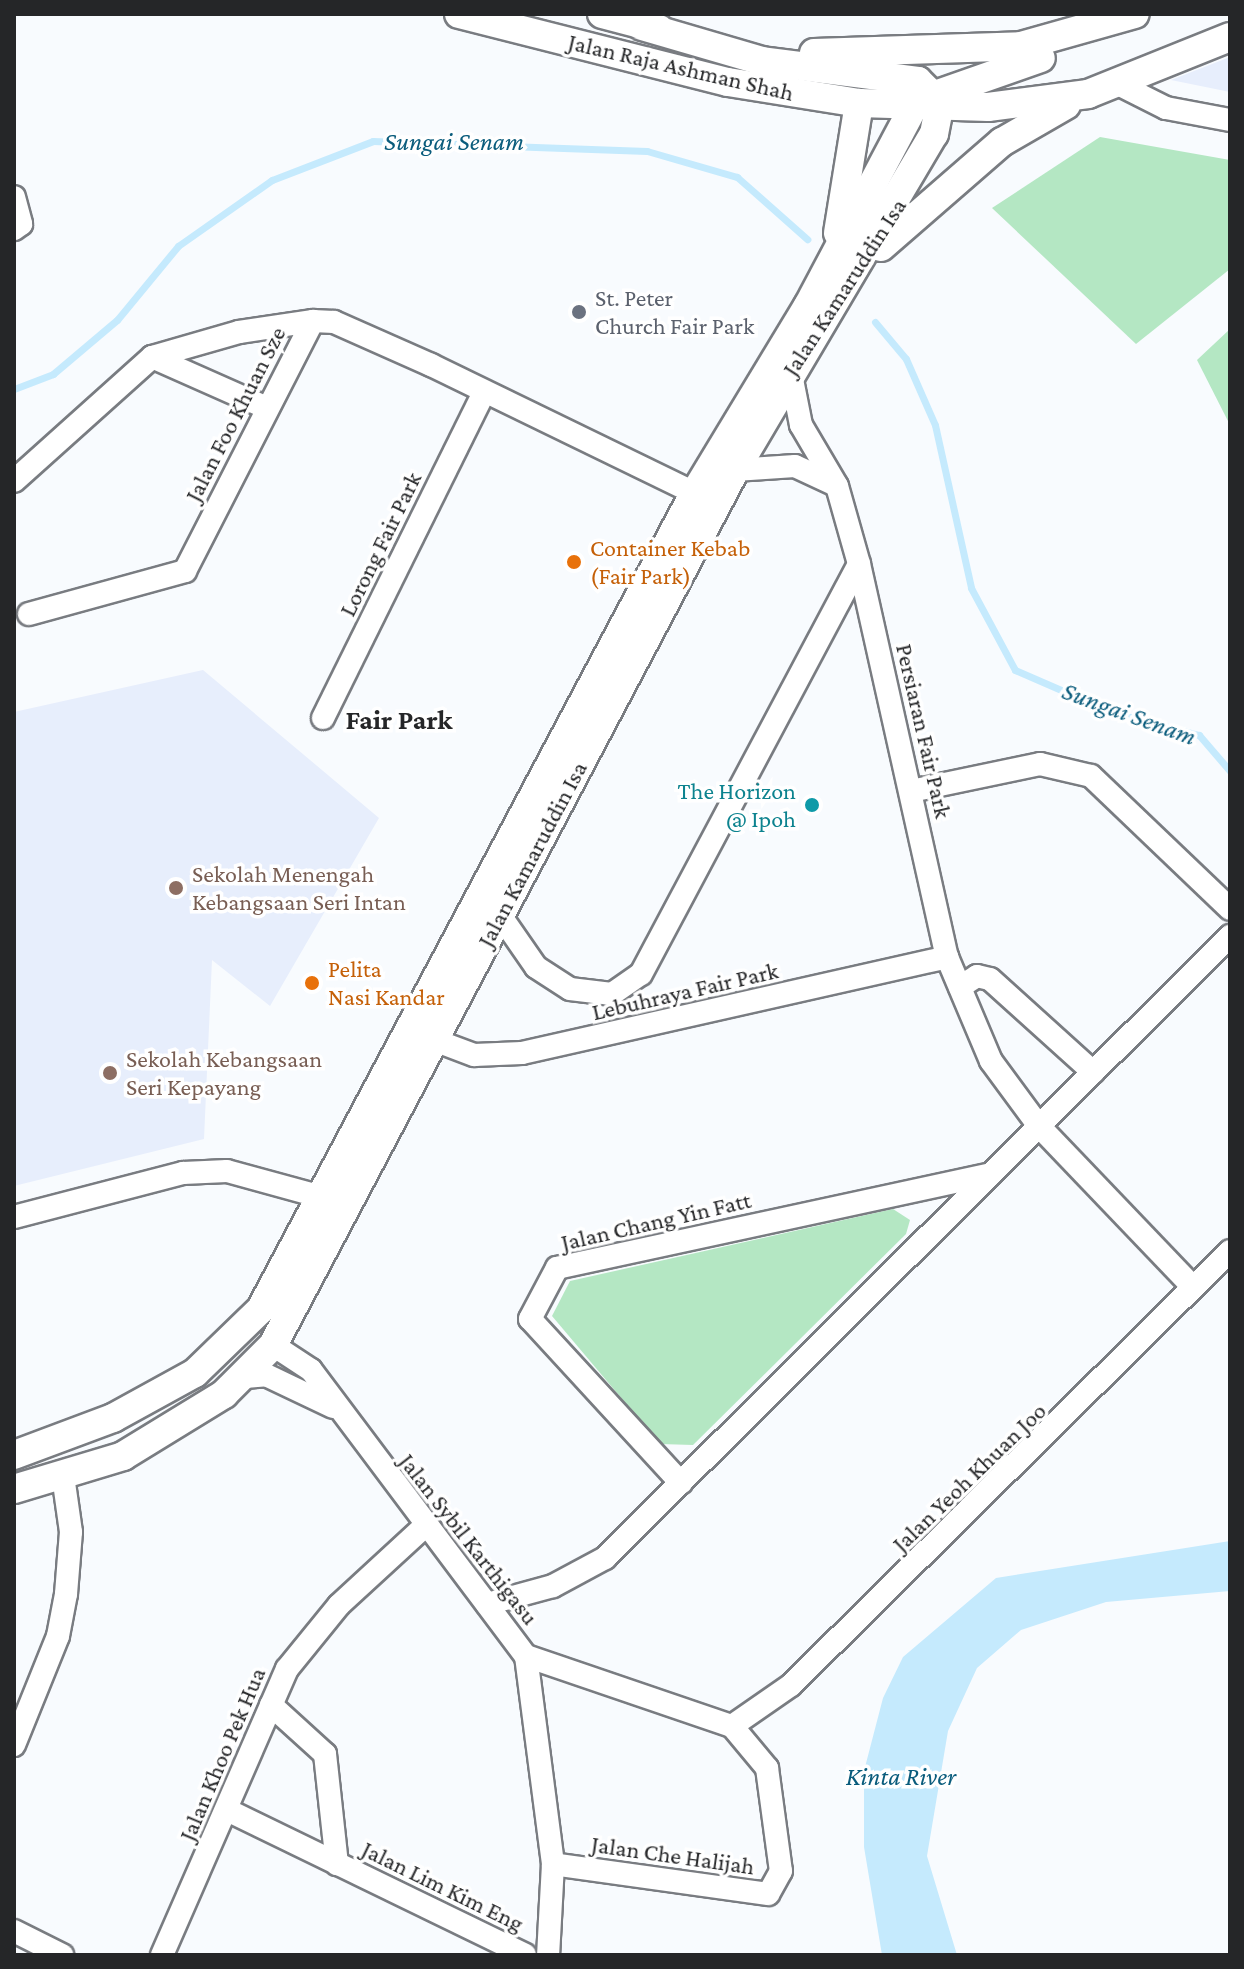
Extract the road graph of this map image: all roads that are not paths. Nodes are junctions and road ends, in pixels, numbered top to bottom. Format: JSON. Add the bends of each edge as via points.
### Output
{"nodes":[{"id":1,"x":459,"y":14,"type":"edge"},
{"id":2,"x":602,"y":14,"type":"edge"},
{"id":3,"x":1135,"y":14,"type":"edge"},
{"id":4,"x":642,"y":26,"type":"junction"},
{"id":5,"x":1094,"y":29,"type":"junction"},
{"id":6,"x":1230,"y":37,"type":"edge"},
{"id":7,"x":1116,"y":83,"type":"junction"},
{"id":8,"x":1088,"y":94,"type":"junction"},
{"id":9,"x":930,"y":99,"type":"junction"},
{"id":10,"x":859,"y":103,"type":"junction"},
{"id":11,"x":1230,"y":120,"type":"edge"},
{"id":12,"x":14,"y":197,"type":"edge"},
{"id":13,"x":14,"y":229,"type":"edge"},
{"id":14,"x":844,"y":265,"type":"junction"},
{"id":15,"x":313,"y":321,"type":"junction"},
{"id":16,"x":152,"y":357,"type":"junction"},
{"id":17,"x":790,"y":369,"type":"junction"},
{"id":18,"x":483,"y":394,"type":"junction"},
{"id":19,"x":265,"y":407,"type":"junction"},
{"id":20,"x":735,"y":470,"type":"junction"},
{"id":21,"x":14,"y":481,"type":"edge"},
{"id":22,"x":837,"y":486,"type":"junction"},
{"id":23,"x":706,"y":499,"type":"junction"},
{"id":24,"x":859,"y":564,"type":"junction"},
{"id":25,"x":29,"y":614,"type":"dead end"},
{"id":26,"x":323,"y":718,"type":"dead end"},
{"id":27,"x":911,"y":791,"type":"junction"},
{"id":28,"x":1230,"y":909,"type":"edge"},
{"id":29,"x":500,"y":915,"type":"junction"},
{"id":30,"x":1230,"y":936,"type":"edge"},
{"id":31,"x":947,"y":957,"type":"junction"},
{"id":32,"x":960,"y":987,"type":"junction"},
{"id":33,"x":434,"y":1040,"type":"junction"},
{"id":34,"x":1093,"y":1072,"type":"junction"},
{"id":35,"x":1039,"y":1126,"type":"junction"},
{"id":36,"x":991,"y":1174,"type":"junction"},
{"id":37,"x":322,"y":1197,"type":"junction"},
{"id":38,"x":348,"y":1208,"type":"junction"},
{"id":39,"x":14,"y":1217,"type":"edge"},
{"id":40,"x":1230,"y":1251,"type":"edge"},
{"id":41,"x":1193,"y":1287,"type":"junction"},
{"id":42,"x":273,"y":1345,"type":"junction"},
{"id":43,"x":195,"y":1373,"type":"junction"},
{"id":44,"x":245,"y":1377,"type":"junction"},
{"id":45,"x":333,"y":1407,"type":"junction"},
{"id":46,"x":113,"y":1418,"type":"junction"},
{"id":47,"x":14,"y":1455,"type":"edge"},
{"id":48,"x":63,"y":1476,"type":"junction"},
{"id":49,"x":681,"y":1483,"type":"junction"},
{"id":50,"x":14,"y":1489,"type":"edge"},
{"id":51,"x":426,"y":1525,"type":"junction"},
{"id":52,"x":487,"y":1604,"type":"junction"},
{"id":53,"x":526,"y":1656,"type":"junction"},
{"id":54,"x":271,"y":1705,"type":"junction"},
{"id":55,"x":732,"y":1726,"type":"junction"},
{"id":56,"x":14,"y":1745,"type":"edge"},
{"id":57,"x":227,"y":1810,"type":"junction"},
{"id":58,"x":337,"y":1864,"type":"junction"},
{"id":59,"x":553,"y":1864,"type":"junction"},
{"id":60,"x":14,"y":1931,"type":"edge"},
{"id":61,"x":62,"y":1955,"type":"edge"},
{"id":62,"x":162,"y":1955,"type":"edge"},
{"id":63,"x":525,"y":1955,"type":"edge"},
{"id":64,"x":548,"y":1955,"type":"edge"}],
"edges":[{"from":1,"to":10,"type":"main road","name":"Jalan Raja Ashman Shah","via":[[728,82]]},
{"from":2,"to":4,"type":"main road","name":"Jalan Raja Ashman Shah"},
{"from":3,"to":5,"type":"main road","name":"Jalan Raja Ashman Shah"},
{"from":4,"to":5,"type":"main road","name":"Jalan Raja Ashman Shah","via":[[827,54],[1004,47]]},
{"from":4,"to":9,"type":"main road","via":[[762,61],[899,76]]},
{"from":5,"to":9,"type":"main road","via":[[1066,48]]},
{"from":6,"to":7,"type":"main road","name":"Jalan Raja Ashman Shah"},
{"from":7,"to":8,"type":"main road","name":"Jalan Raja Ashman Shah"},
{"from":7,"to":11,"type":"street","via":[[1166,108]]},
{"from":8,"to":9,"type":"main road","name":"Jalan Raja Ashman Shah","via":[[1020,105]]},
{"from":8,"to":14,"type":"main road","via":[[1002,142]]},
{"from":9,"to":10,"type":"main road","name":"Jalan Raja Ashman Shah"},
{"from":9,"to":14,"type":"main road","name":"Jalan Kamaruddin Isa","via":[[914,177]]},
{"from":10,"to":14,"type":"main road"},
{"from":12,"to":13,"type":"street","via":[[21,224]]},
{"from":14,"to":17,"type":"main road","name":"Jalan Kamaruddin Isa"},
{"from":14,"to":23,"type":"main road","name":"Jalan Kamaruddin Isa"},
{"from":15,"to":16,"type":"street","via":[[239,332]]},
{"from":15,"to":18,"type":"street","name":"Jalan Foo Khuan Sze","via":[[334,322]]},
{"from":15,"to":19,"type":"street","name":"Jalan Foo Khuan Sze"},
{"from":16,"to":19,"type":"street"},
{"from":16,"to":21,"type":"street"},
{"from":17,"to":20,"type":"main road","name":"Jalan Kamaruddin Isa"},
{"from":17,"to":22,"type":"street","name":"Persiaran Fair Park","via":[[801,425]]},
{"from":18,"to":23,"type":"street","name":"Jalan Foo Khuan Sze"},
{"from":18,"to":26,"type":"street","name":"Lorong Fair Park"},
{"from":19,"to":25,"type":"street","name":"Jalan Foo Khuan Sze","via":[[185,571]]},
{"from":20,"to":22,"type":"street","via":[[795,466]]},
{"from":20,"to":23,"type":"main road","name":"Jalan Kamaruddin Isa"},
{"from":22,"to":24,"type":"street","name":"Persiaran Fair Park"},
{"from":23,"to":29,"type":"main road","name":"Jalan Kamaruddin Isa"},
{"from":23,"to":37,"type":"main road","name":"Jalan Kamaruddin Isa"},
{"from":24,"to":27,"type":"street","name":"Persiaran Fair Park"},
{"from":24,"to":29,"type":"street","via":[[641,974],[612,994],[570,989],[536,967]]},
{"from":27,"to":28,"type":"street","via":[[1040,764],[1091,776]]},
{"from":27,"to":31,"type":"street","name":"Persiaran Fair Park"},
{"from":29,"to":33,"type":"main road","name":"Jalan Kamaruddin Isa"},
{"from":30,"to":34,"type":"street"},
{"from":31,"to":32,"type":"street","name":"Persiaran Fair Park"},
{"from":31,"to":33,"type":"street","name":"Lebuhraya Fair Park","via":[[522,1053],[474,1055]]},
{"from":32,"to":34,"type":"street","via":[[977,976],[990,979]]},
{"from":32,"to":35,"type":"street","name":"Persiaran Fair Park","via":[[991,1061]]},
{"from":33,"to":38,"type":"main road","name":"Jalan Kamaruddin Isa"},
{"from":34,"to":35,"type":"street"},
{"from":35,"to":36,"type":"street"},
{"from":35,"to":41,"type":"street","name":"Persiaran Fair Park"},
{"from":36,"to":49,"type":"street"},
{"from":36,"to":49,"type":"street","name":"Jalan Chang Yin Fatt","via":[[557,1268],[530,1319]]},
{"from":37,"to":38,"type":"main road"},
{"from":37,"to":39,"type":"street","via":[[227,1171],[183,1173]]},
{"from":37,"to":43,"type":"main road","name":"Jalan Kamaruddin Isa","via":[[261,1309]]},
{"from":38,"to":42,"type":"main road","name":"Jalan Kamaruddin Isa"},
{"from":40,"to":41,"type":"street","name":"Jalan Yeoh Khuan Joo"},
{"from":41,"to":55,"type":"street","name":"Jalan Yeoh Khuan Joo","via":[[791,1685]]},
{"from":42,"to":43,"type":"main road","via":[[249,1347],[215,1374]]},
{"from":42,"to":44,"type":"main road","name":"Jalan Kamaruddin Isa"},
{"from":42,"to":45,"type":"street","name":"Jalan Sybil Karthigasu","via":[[300,1356]]},
{"from":43,"to":46,"type":"main road","name":"Jalan Kamaruddin Isa"},
{"from":44,"to":45,"type":"street","name":"Jalan Sybil Karthigasu","via":[[266,1375]]},
{"from":44,"to":48,"type":"main road","name":"Jalan Kamaruddin Isa","via":[[123,1456]]},
{"from":45,"to":51,"type":"street","name":"Jalan Sybil Karthigasu"},
{"from":46,"to":47,"type":"main road","name":"Jalan Kamaruddin Isa"},
{"from":46,"to":48,"type":"main road"},
{"from":48,"to":50,"type":"main road","name":"Jalan Kamaruddin Isa"},
{"from":48,"to":56,"type":"street","via":[[71,1532],[66,1594],[58,1636]]},
{"from":49,"to":52,"type":"street","via":[[605,1558],[553,1586]]},
{"from":51,"to":52,"type":"street","name":"Jalan Sybil Karthigasu"},
{"from":51,"to":54,"type":"street","name":"Jalan Khoo Pek Hua","via":[[339,1605],[287,1669]]},
{"from":52,"to":53,"type":"street","name":"Jalan Sybil Karthigasu"},
{"from":53,"to":55,"type":"street"},
{"from":53,"to":59,"type":"street","name":"Jalan Sybil Karthigasu"},
{"from":54,"to":57,"type":"street","name":"Jalan Khoo Pek Hua"},
{"from":54,"to":58,"type":"street","name":"Jalan Lim Kim Eng","via":[[325,1754]]},
{"from":55,"to":59,"type":"street","name":"Jalan Che Halijah","via":[[767,1768],[781,1871],[768,1894]]},
{"from":57,"to":58,"type":"street","name":"Jalan Lim Kim Eng"},
{"from":57,"to":62,"type":"street","name":"Jalan Khoo Pek Hua"},
{"from":58,"to":63,"type":"street","name":"Jalan Lim Kim Eng"},
{"from":59,"to":64,"type":"street","name":"Jalan Sybil Karthigasu"},
{"from":60,"to":61,"type":"street"}]}
